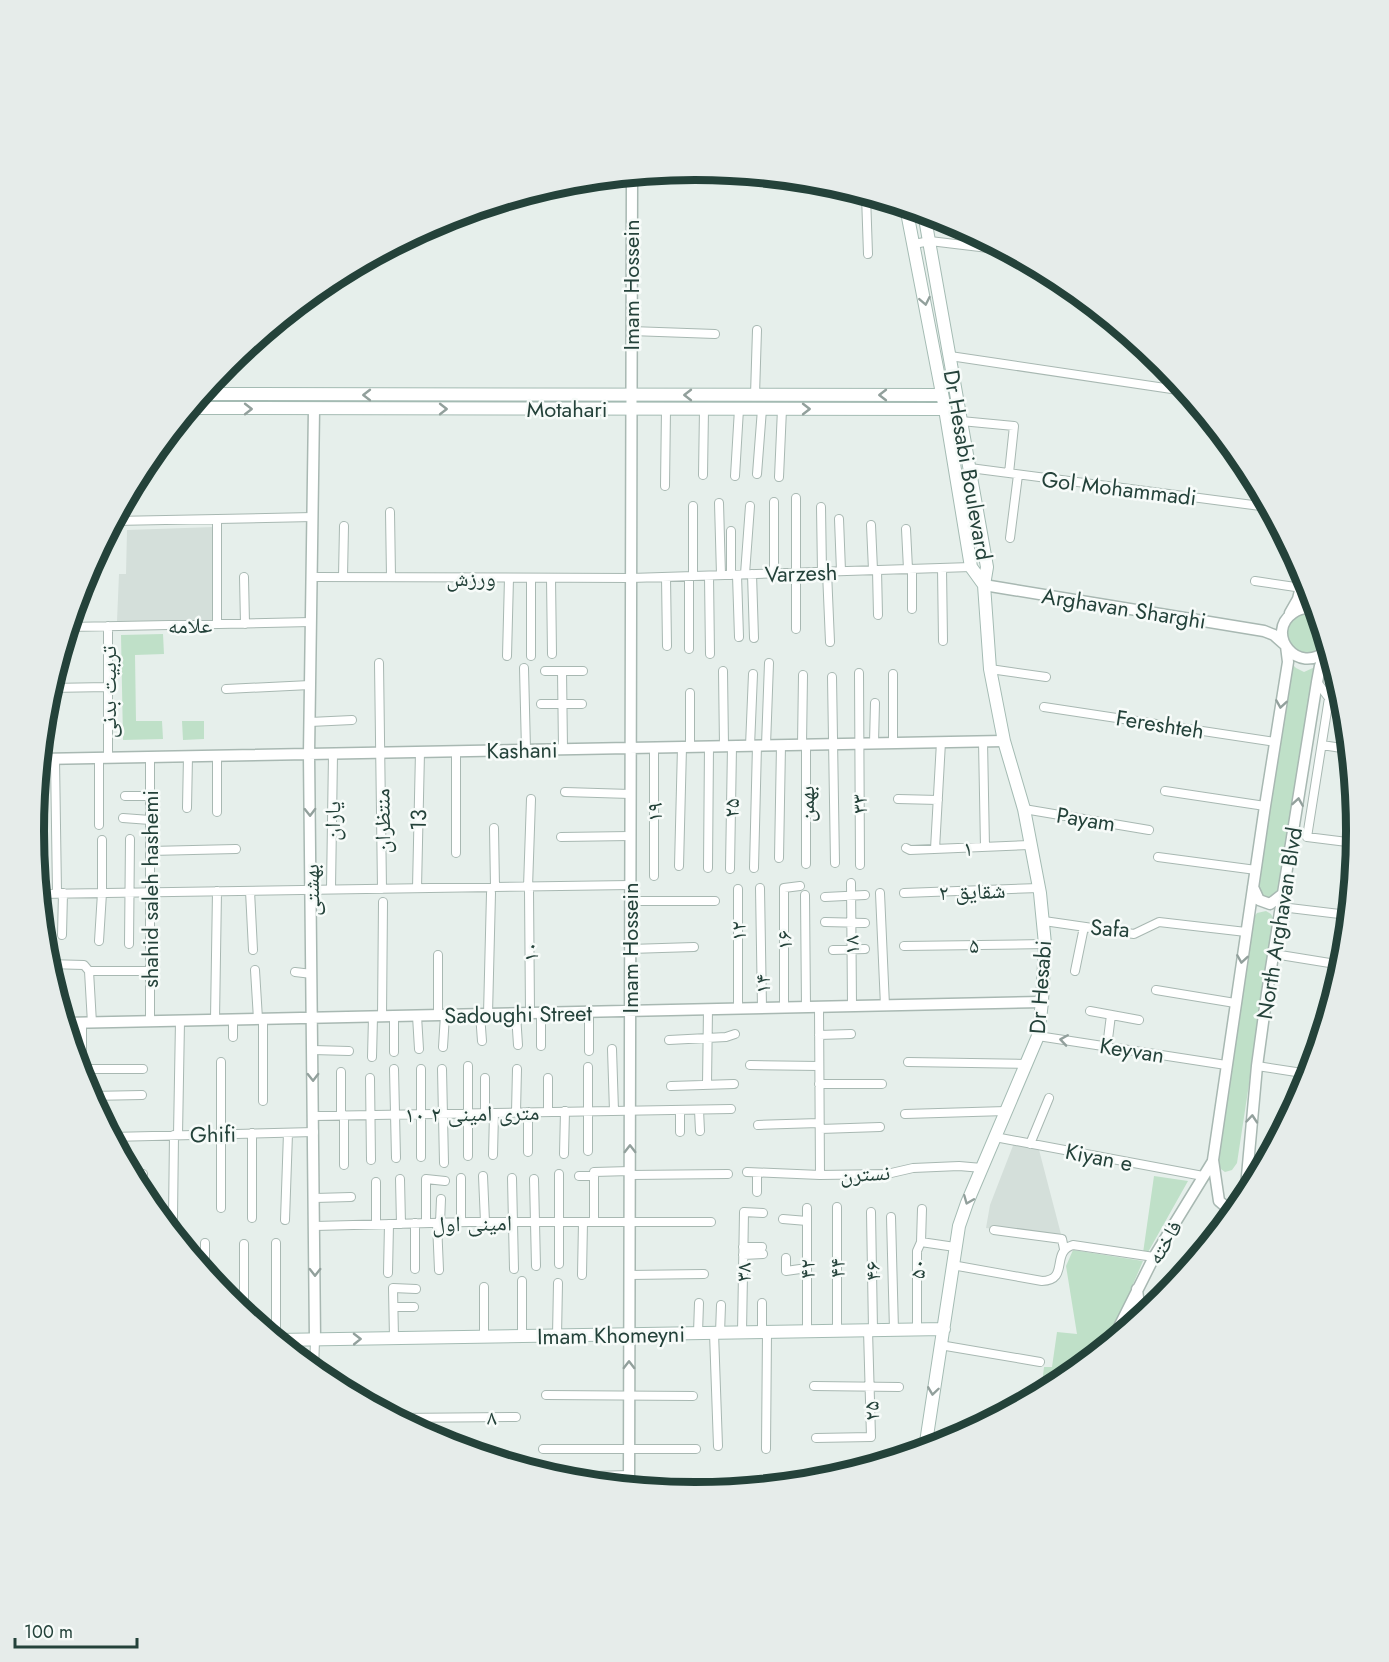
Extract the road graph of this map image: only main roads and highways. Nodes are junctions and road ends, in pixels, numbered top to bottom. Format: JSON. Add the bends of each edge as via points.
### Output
{"nodes":[{"id":1,"x":908,"y":217,"type":"edge"},
{"id":2,"x":926,"y":223,"type":"edge"},
{"id":3,"x":212,"y":394,"type":"edge"},
{"id":4,"x":913,"y":395,"type":"junction"},
{"id":5,"x":942,"y":395,"type":"junction"},
{"id":6,"x":200,"y":408,"type":"edge"},
{"id":7,"x":912,"y":409,"type":"junction"},
{"id":8,"x":945,"y":409,"type":"junction"},
{"id":9,"x":984,"y":585,"type":"junction"},
{"id":10,"x":944,"y":1329,"type":"junction"},
{"id":11,"x":289,"y":1340,"type":"edge"},
{"id":12,"x":927,"y":1439,"type":"edge"}],
"edges":[{"from":1,"to":5,"type":"main road","name":"Dr Hesabi Boulevard","one_way":true},
{"from":2,"to":9,"type":"main road","name":"Dr Hesabi Boulevard","via":[[987,567]]},
{"from":4,"to":3,"type":"main road","name":"Motahari","one_way":true},
{"from":4,"to":5,"type":"main road","name":"Motahari"},
{"from":4,"to":7,"type":"main road","via":[[916,405]]},
{"from":5,"to":8,"type":"main road","name":"Dr Hesabi Boulevard"},
{"from":6,"to":7,"type":"main road","name":"Motahari","one_way":true},
{"from":7,"to":8,"type":"main road","name":"Motahari"},
{"from":8,"to":9,"type":"main road","name":"Dr Hesabi Boulevard","via":[[971,567]]},
{"from":9,"to":10,"type":"main road","name":"Dr Hesabi","one_way":true,"via":[[990,669],[1004,741],[1024,809],[1044,921],[1042,1002],[1038,1036],[967,1203],[955,1247]]},
{"from":11,"to":10,"type":"main road","name":"Imam Khomeyni","one_way":true},
{"from":10,"to":12,"type":"main road","name":"Dr Hesabi","one_way":true}]}
